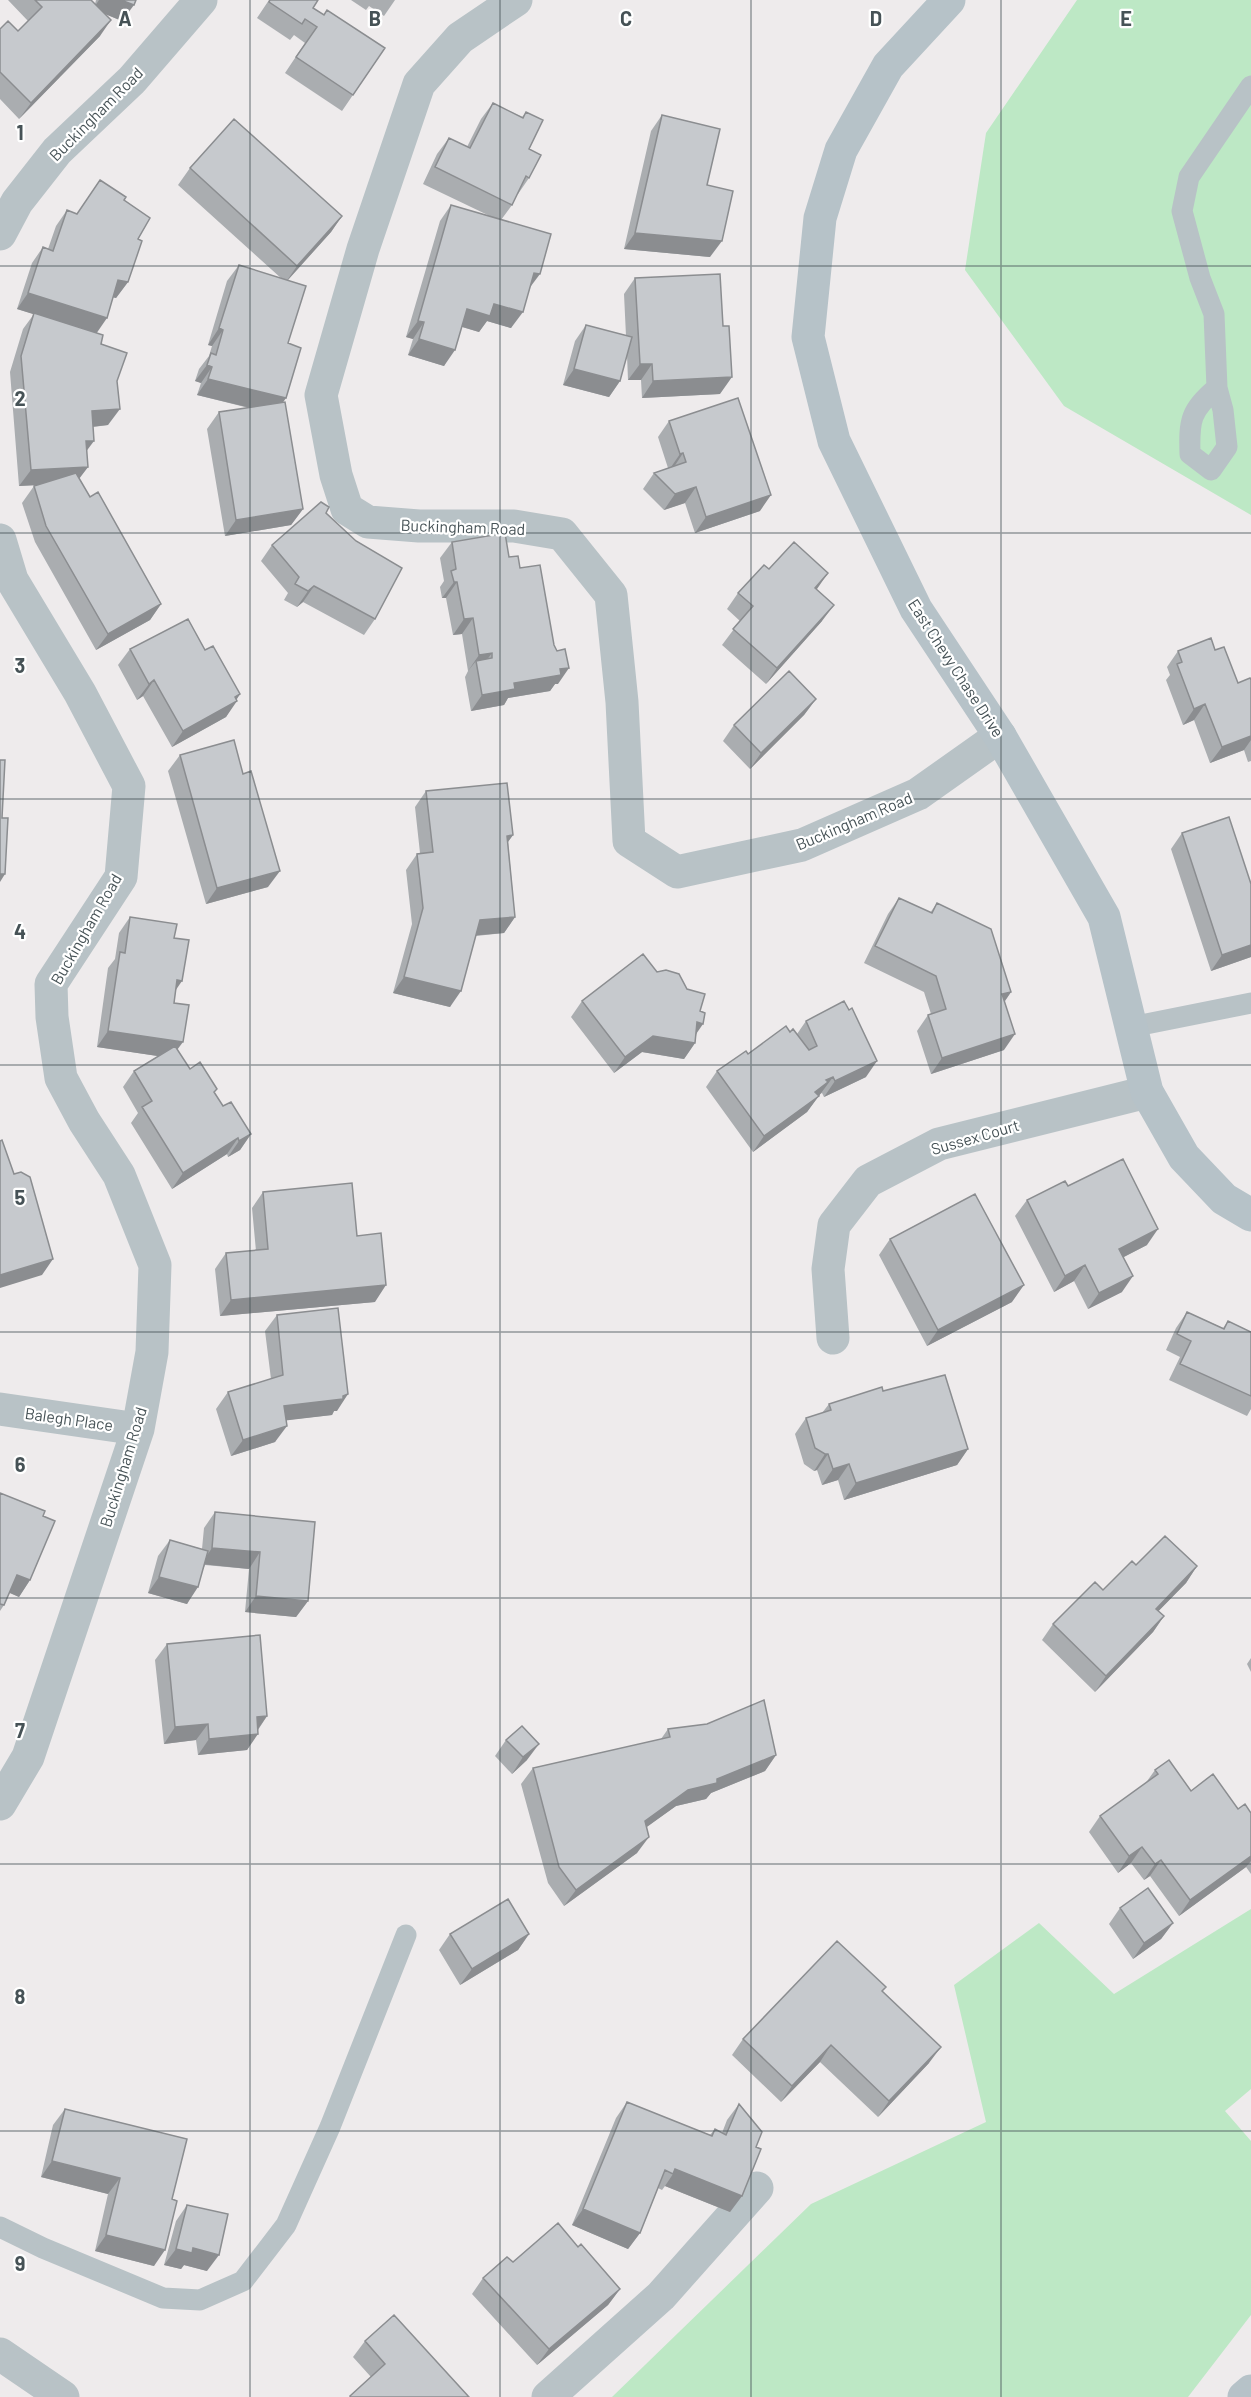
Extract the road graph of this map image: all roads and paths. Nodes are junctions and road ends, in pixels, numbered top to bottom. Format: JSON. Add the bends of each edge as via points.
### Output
{"nodes":[{"id":1,"x":201,"y":0,"type":"edge"},
{"id":2,"x":516,"y":0,"type":"edge"},
{"id":3,"x":949,"y":0,"type":"edge"},
{"id":4,"x":1251,"y":86,"type":"edge"},
{"id":5,"x":9,"y":191,"type":"edge"},
{"id":6,"x":0,"y":234,"type":"edge"},
{"id":7,"x":1217,"y":388,"type":"dead end"},
{"id":8,"x":0,"y":540,"type":"edge"},
{"id":9,"x":1000,"y":736,"type":"junction"},
{"id":10,"x":1251,"y":1003,"type":"edge"},
{"id":11,"x":1131,"y":1027,"type":"junction"},
{"id":12,"x":1147,"y":1092,"type":"junction"},
{"id":13,"x":1251,"y":1215,"type":"edge"},
{"id":14,"x":833,"y":1338,"type":"dead end"},
{"id":15,"x":0,"y":1409,"type":"edge"},
{"id":16,"x":138,"y":1429,"type":"junction"},
{"id":17,"x":0,"y":1804,"type":"edge"},
{"id":18,"x":405,"y":1935,"type":"dead end"},
{"id":19,"x":757,"y":2187,"type":"dead end"},
{"id":20,"x":0,"y":2226,"type":"edge"},
{"id":21,"x":0,"y":2354,"type":"edge"},
{"id":22,"x":1251,"y":2391,"type":"edge"},
{"id":23,"x":63,"y":2397,"type":"edge"},
{"id":24,"x":548,"y":2397,"type":"edge"},
{"id":25,"x":1244,"y":2397,"type":"edge"}],
"edges":[{"from":1,"to":5,"type":"street","name":"Buckingham Road","via":[[132,80]]},
{"from":2,"to":9,"type":"street","name":"Buckingham Road","via":[[459,38],[419,84],[363,249],[321,395],[336,475],[348,509],[368,522],[514,526],[562,534],[610,595],[622,702],[629,841],[678,872],[802,845],[918,794]]},
{"from":3,"to":9,"type":"main road","name":"East Chevy Chase Drive","via":[[888,66],[841,150],[820,218],[808,338],[834,441],[916,609]]},
{"from":4,"to":7,"type":"lane","via":[[1189,177],[1182,211],[1214,314]]},
{"from":5,"to":6,"type":"street","name":"Buckingham Road"},
{"from":8,"to":16,"type":"street","name":"Buckingham Road","via":[[12,580],[80,693],[129,786],[121,877],[51,984],[51,1017],[61,1078],[119,1175],[155,1265],[152,1352]]},
{"from":9,"to":11,"type":"main road","name":"East Chevy Chase Drive","via":[[1104,917]]},
{"from":10,"to":11,"type":"lane"},
{"from":11,"to":12,"type":"main road","name":"East Chevy Chase Drive"},
{"from":12,"to":13,"type":"main road","name":"East Chevy Chase Drive","via":[[1184,1157],[1224,1199]]},
{"from":12,"to":14,"type":"street","name":"Sussex Court","via":[[939,1144],[868,1181],[834,1225],[828,1269]]},
{"from":15,"to":16,"type":"street","name":"Balegh Place"},
{"from":16,"to":17,"type":"street","name":"Buckingham Road","via":[[28,1757]]},
{"from":18,"to":20,"type":"lane","via":[[330,2127],[286,2225],[243,2281],[200,2300],[163,2298]]},
{"from":19,"to":24,"type":"street","via":[[661,2296]]},
{"from":21,"to":23,"type":"street"},
{"from":22,"to":25,"type":"main road"}]}
